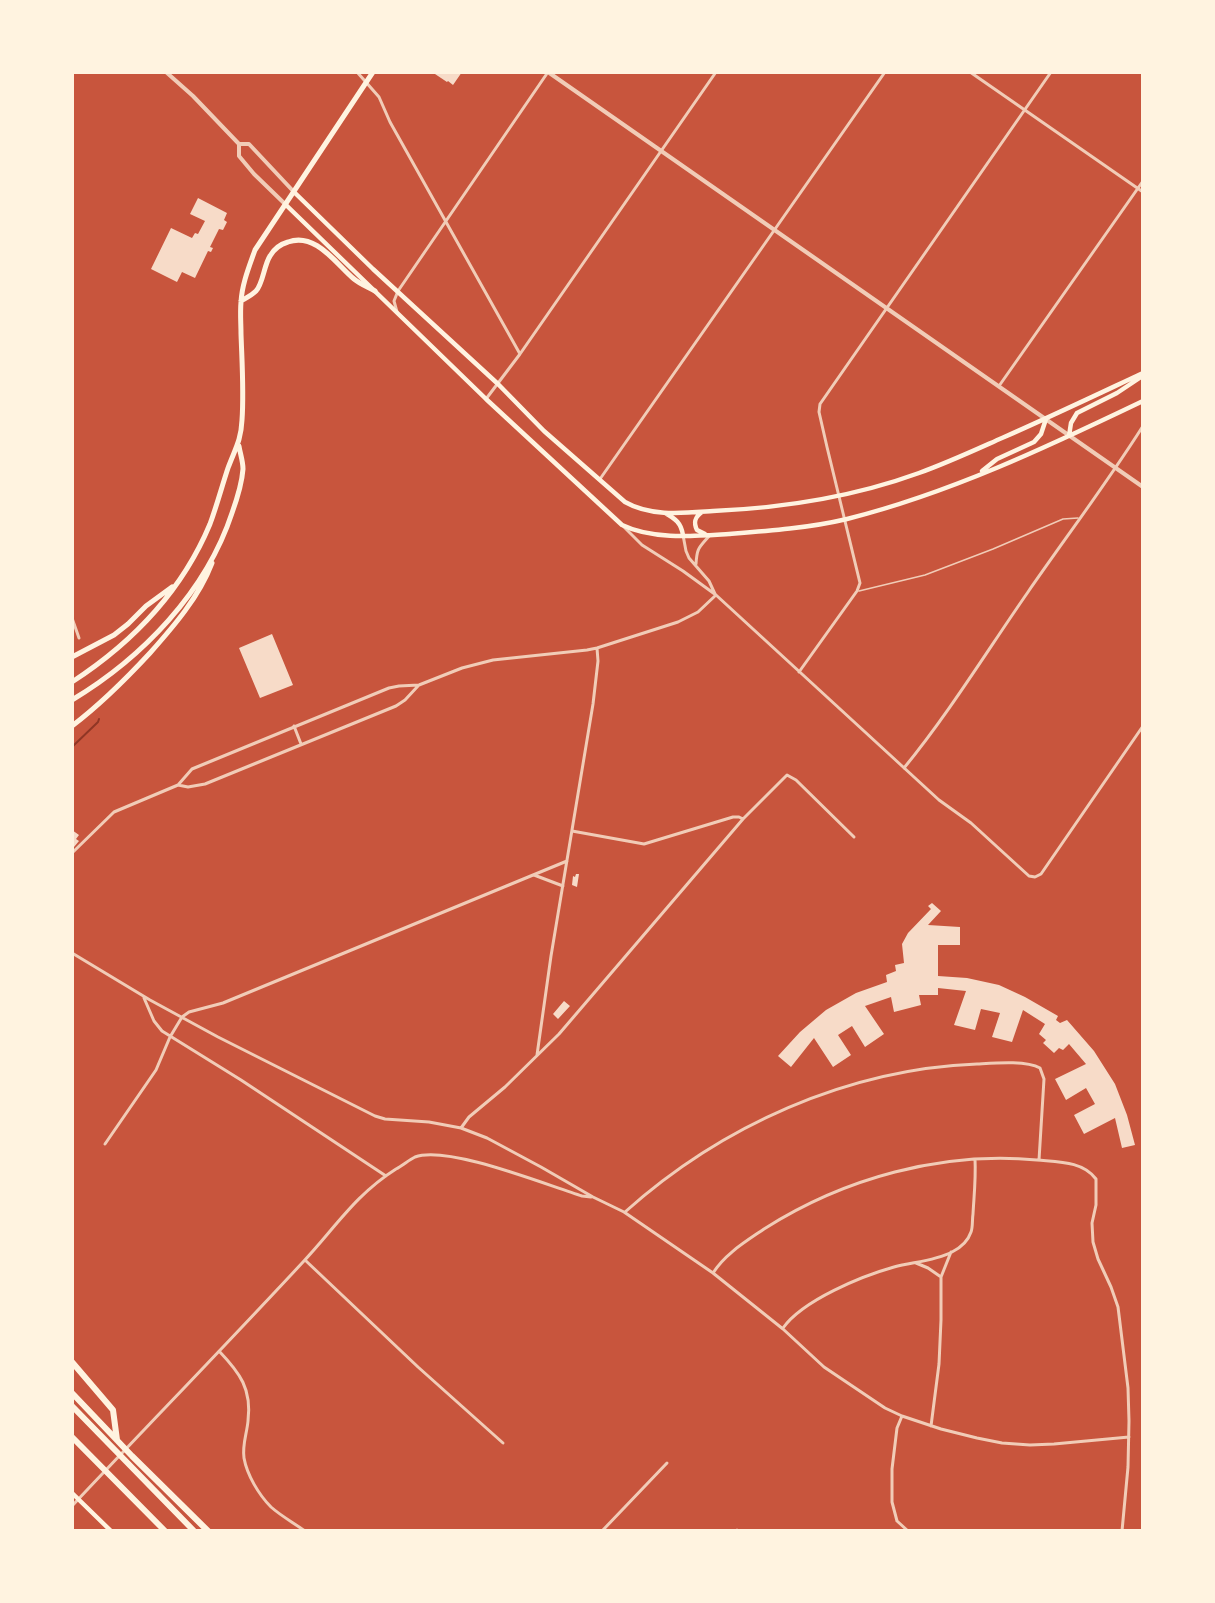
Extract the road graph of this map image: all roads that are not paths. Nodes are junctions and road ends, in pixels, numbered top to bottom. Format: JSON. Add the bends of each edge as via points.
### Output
{"nodes":[{"id":1,"x":166,"y":72,"type":"edge"},
{"id":2,"x":357,"y":72,"type":"edge"},
{"id":3,"x":373,"y":72,"type":"edge"},
{"id":4,"x":548,"y":72,"type":"edge"},
{"id":5,"x":716,"y":72,"type":"edge"},
{"id":6,"x":885,"y":72,"type":"edge"},
{"id":7,"x":970,"y":72,"type":"edge"},
{"id":8,"x":1051,"y":72,"type":"edge"},
{"id":9,"x":367,"y":82,"type":"junction"},
{"id":10,"x":1025,"y":110,"type":"junction"},
{"id":11,"x":239,"y":144,"type":"junction"},
{"id":12,"x":661,"y":151,"type":"junction"},
{"id":13,"x":1143,"y":182,"type":"edge"},
{"id":14,"x":1138,"y":188,"type":"junction"},
{"id":15,"x":294,"y":192,"type":"junction"},
{"id":16,"x":1143,"y":192,"type":"edge"},
{"id":17,"x":285,"y":204,"type":"junction"},
{"id":18,"x":446,"y":221,"type":"junction"},
{"id":19,"x":773,"y":229,"type":"junction"},
{"id":20,"x":375,"y":291,"type":"junction"},
{"id":21,"x":398,"y":291,"type":"junction"},
{"id":22,"x":241,"y":301,"type":"junction"},
{"id":23,"x":886,"y":308,"type":"junction"},
{"id":24,"x":397,"y":312,"type":"junction"},
{"id":25,"x":520,"y":354,"type":"junction"},
{"id":26,"x":1143,"y":374,"type":"edge"},
{"id":27,"x":498,"y":384,"type":"junction"},
{"id":28,"x":999,"y":386,"type":"junction"},
{"id":29,"x":486,"y":399,"type":"junction"},
{"id":30,"x":1143,"y":401,"type":"edge"},
{"id":31,"x":1046,"y":419,"type":"junction"},
{"id":32,"x":1143,"y":426,"type":"edge"},
{"id":33,"x":1069,"y":436,"type":"junction"},
{"id":34,"x":239,"y":444,"type":"junction"},
{"id":35,"x":1116,"y":468,"type":"junction"},
{"id":36,"x":976,"y":476,"type":"junction"},
{"id":37,"x":599,"y":480,"type":"junction"},
{"id":38,"x":1143,"y":487,"type":"edge"},
{"id":39,"x":838,"y":495,"type":"junction"},
{"id":40,"x":702,"y":512,"type":"junction"},
{"id":41,"x":664,"y":513,"type":"junction"},
{"id":42,"x":1079,"y":518,"type":"junction"},
{"id":43,"x":845,"y":519,"type":"junction"},
{"id":44,"x":622,"y":525,"type":"junction"},
{"id":45,"x":683,"y":535,"type":"junction"},
{"id":46,"x":710,"y":535,"type":"junction"},
{"id":47,"x":218,"y":548,"type":"junction"},
{"id":48,"x":696,"y":564,"type":"junction"},
{"id":49,"x":176,"y":585,"type":"junction"},
{"id":50,"x":857,"y":591,"type":"junction"},
{"id":51,"x":716,"y":596,"type":"junction"},
{"id":52,"x":72,"y":618,"type":"edge"},
{"id":53,"x":79,"y":638,"type":"dead end"},
{"id":54,"x":597,"y":648,"type":"junction"},
{"id":55,"x":72,"y":657,"type":"edge"},
{"id":56,"x":799,"y":672,"type":"junction"},
{"id":57,"x":72,"y":682,"type":"edge"},
{"id":58,"x":419,"y":685,"type":"junction"},
{"id":59,"x":72,"y":700,"type":"edge"},
{"id":60,"x":72,"y":726,"type":"edge"},
{"id":61,"x":294,"y":726,"type":"junction"},
{"id":62,"x":1143,"y":726,"type":"edge"},
{"id":63,"x":302,"y":745,"type":"junction"},
{"id":64,"x":903,"y":768,"type":"junction"},
{"id":65,"x":178,"y":785,"type":"junction"},
{"id":66,"x":743,"y":819,"type":"junction"},
{"id":67,"x":572,"y":831,"type":"junction"},
{"id":68,"x":854,"y":837,"type":"dead end"},
{"id":69,"x":72,"y":853,"type":"edge"},
{"id":70,"x":567,"y":861,"type":"junction"},
{"id":71,"x":532,"y":875,"type":"junction"},
{"id":72,"x":563,"y":886,"type":"junction"},
{"id":73,"x":72,"y":953,"type":"edge"},
{"id":74,"x":144,"y":997,"type":"junction"},
{"id":75,"x":182,"y":1017,"type":"junction"},
{"id":76,"x":170,"y":1037,"type":"junction"},
{"id":77,"x":536,"y":1057,"type":"junction"},
{"id":78,"x":461,"y":1128,"type":"junction"},
{"id":79,"x":105,"y":1144,"type":"dead end"},
{"id":80,"x":975,"y":1159,"type":"junction"},
{"id":81,"x":1038,"y":1160,"type":"junction"},
{"id":82,"x":386,"y":1176,"type":"junction"},
{"id":83,"x":593,"y":1197,"type":"junction"},
{"id":84,"x":624,"y":1212,"type":"junction"},
{"id":85,"x":951,"y":1252,"type":"junction"},
{"id":86,"x":305,"y":1260,"type":"junction"},
{"id":87,"x":914,"y":1263,"type":"junction"},
{"id":88,"x":712,"y":1273,"type":"junction"},
{"id":89,"x":941,"y":1277,"type":"junction"},
{"id":90,"x":783,"y":1329,"type":"junction"},
{"id":91,"x":219,"y":1351,"type":"junction"},
{"id":92,"x":72,"y":1362,"type":"edge"},
{"id":93,"x":72,"y":1393,"type":"edge"},
{"id":94,"x":72,"y":1406,"type":"edge"},
{"id":95,"x":902,"y":1416,"type":"junction"},
{"id":96,"x":931,"y":1426,"type":"junction"},
{"id":97,"x":72,"y":1437,"type":"edge"},
{"id":98,"x":1129,"y":1437,"type":"junction"},
{"id":99,"x":119,"y":1442,"type":"junction"},
{"id":100,"x":503,"y":1443,"type":"dead end"},
{"id":101,"x":667,"y":1463,"type":"dead end"},
{"id":102,"x":72,"y":1493,"type":"edge"},
{"id":103,"x":78,"y":1500,"type":"junction"},
{"id":104,"x":72,"y":1506,"type":"edge"},
{"id":105,"x":111,"y":1531,"type":"edge"},
{"id":106,"x":165,"y":1531,"type":"edge"},
{"id":107,"x":194,"y":1531,"type":"edge"},
{"id":108,"x":208,"y":1531,"type":"edge"},
{"id":109,"x":305,"y":1531,"type":"edge"},
{"id":110,"x":602,"y":1531,"type":"edge"},
{"id":111,"x":908,"y":1531,"type":"edge"},
{"id":112,"x":1122,"y":1531,"type":"edge"}],
"edges":[{"from":1,"to":11,"type":"street"},
{"from":2,"to":9,"type":"street"},
{"from":3,"to":9,"type":"main road"},
{"from":4,"to":12,"type":"street"},
{"from":4,"to":18,"type":"street"},
{"from":5,"to":12,"type":"street"},
{"from":6,"to":19,"type":"street"},
{"from":7,"to":10,"type":"street"},
{"from":8,"to":10,"type":"street"},
{"from":9,"to":15,"type":"main road"},
{"from":9,"to":18,"type":"street","via":[[379,97]]},
{"from":10,"to":14,"type":"street"},
{"from":10,"to":23,"type":"street"},
{"from":11,"to":15,"type":"street","via":[[249,144]]},
{"from":11,"to":17,"type":"street","via":[[239,156]]},
{"from":12,"to":19,"type":"street"},
{"from":12,"to":25,"type":"street"},
{"from":13,"to":14,"type":"street"},
{"from":14,"to":16,"type":"street"},
{"from":14,"to":28,"type":"street"},
{"from":15,"to":17,"type":"main road"},
{"from":15,"to":21,"type":"main road"},
{"from":17,"to":20,"type":"main road"},
{"from":17,"to":22,"type":"main road","via":[[255,250]]},
{"from":18,"to":21,"type":"street"},
{"from":18,"to":25,"type":"street"},
{"from":19,"to":23,"type":"street"},
{"from":19,"to":37,"type":"street"},
{"from":20,"to":22,"type":"main road","via":[[356,280],[321,248],[293,240],[269,256],[258,289]]},
{"from":20,"to":24,"type":"main road"},
{"from":21,"to":24,"type":"street","via":[[394,301]]},
{"from":21,"to":27,"type":"main road"},
{"from":22,"to":34,"type":"main road","via":[[243,404]]},
{"from":23,"to":28,"type":"street"},
{"from":23,"to":39,"type":"street","via":[[820,404]]},
{"from":24,"to":29,"type":"main road"},
{"from":25,"to":27,"type":"street"},
{"from":26,"to":31,"type":"main road"},
{"from":26,"to":33,"type":"main road","via":[[1117,393],[1077,413]]},
{"from":27,"to":29,"type":"street"},
{"from":27,"to":37,"type":"main road"},
{"from":28,"to":31,"type":"street"},
{"from":29,"to":44,"type":"main road"},
{"from":30,"to":33,"type":"main road"},
{"from":31,"to":33,"type":"street"},
{"from":31,"to":36,"type":"main road","via":[[1034,442],[997,459]]},
{"from":31,"to":39,"type":"main road","via":[[918,474]]},
{"from":32,"to":35,"type":"street"},
{"from":33,"to":35,"type":"street"},
{"from":33,"to":36,"type":"main road"},
{"from":34,"to":47,"type":"main road","via":[[243,468],[237,498]]},
{"from":34,"to":49,"type":"main road","via":[[209,524]]},
{"from":35,"to":38,"type":"street"},
{"from":35,"to":42,"type":"street"},
{"from":36,"to":43,"type":"main road","via":[[920,498]]},
{"from":37,"to":41,"type":"main road","via":[[636,508]]},
{"from":39,"to":40,"type":"main road","via":[[767,507]]},
{"from":39,"to":43,"type":"street"},
{"from":40,"to":41,"type":"main road"},
{"from":40,"to":46,"type":"main road","via":[[696,516],[695,526]]},
{"from":41,"to":45,"type":"main road","via":[[679,522]]},
{"from":42,"to":50,"type":"lane","via":[[1063,519],[925,575]]},
{"from":42,"to":64,"type":"street"},
{"from":43,"to":46,"type":"main road","via":[[762,532]]},
{"from":43,"to":50,"type":"street","via":[[860,583]]},
{"from":44,"to":45,"type":"main road","via":[[643,533]]},
{"from":44,"to":51,"type":"street","via":[[642,545]]},
{"from":45,"to":46,"type":"main road"},
{"from":45,"to":48,"type":"street","via":[[689,558]]},
{"from":46,"to":48,"type":"street","via":[[696,552]]},
{"from":47,"to":59,"type":"main road","via":[[188,596],[144,647]]},
{"from":47,"to":60,"type":"main road","via":[[205,580],[166,635],[109,696]]},
{"from":48,"to":51,"type":"street"},
{"from":49,"to":55,"type":"main road","via":[[114,635]]},
{"from":49,"to":57,"type":"main road","via":[[127,641]]},
{"from":50,"to":56,"type":"street"},
{"from":51,"to":54,"type":"street","via":[[698,612],[678,622]]},
{"from":51,"to":56,"type":"street"},
{"from":52,"to":53,"type":"street"},
{"from":54,"to":58,"type":"street","via":[[493,660]]},
{"from":54,"to":67,"type":"street","via":[[594,693]]},
{"from":56,"to":64,"type":"street"},
{"from":58,"to":61,"type":"street","via":[[389,688]]},
{"from":58,"to":63,"type":"street","via":[[396,706]]},
{"from":61,"to":63,"type":"street"},
{"from":61,"to":65,"type":"street","via":[[192,770]]},
{"from":62,"to":64,"type":"street","via":[[1041,874],[1035,877],[1029,876]]},
{"from":63,"to":65,"type":"street","via":[[205,784]]},
{"from":65,"to":69,"type":"street","via":[[114,812]]},
{"from":66,"to":67,"type":"street","via":[[733,817],[644,844]]},
{"from":66,"to":68,"type":"street","via":[[787,775]]},
{"from":66,"to":77,"type":"street"},
{"from":67,"to":70,"type":"street"},
{"from":70,"to":71,"type":"street"},
{"from":70,"to":72,"type":"street"},
{"from":71,"to":72,"type":"street"},
{"from":71,"to":75,"type":"street"},
{"from":72,"to":77,"type":"street"},
{"from":73,"to":74,"type":"street"},
{"from":74,"to":75,"type":"street"},
{"from":74,"to":76,"type":"street","via":[[154,1022]]},
{"from":75,"to":76,"type":"street"},
{"from":75,"to":78,"type":"street","via":[[375,1116]]},
{"from":76,"to":79,"type":"street","via":[[156,1070]]},
{"from":76,"to":82,"type":"street"},
{"from":77,"to":78,"type":"street"},
{"from":78,"to":83,"type":"street","via":[[487,1138]]},
{"from":80,"to":81,"type":"street"},
{"from":80,"to":85,"type":"street","via":[[971,1231],[962,1245]]},
{"from":80,"to":88,"type":"street","via":[[910,1169],[819,1198],[754,1236],[723,1259]]},
{"from":81,"to":84,"type":"street","via":[[1044,1079],[1040,1068],[1024,1063],[936,1067],[842,1087],[780,1111],[697,1156]]},
{"from":81,"to":98,"type":"street","via":[[1076,1165],[1096,1179],[1093,1242],[1118,1307],[1128,1388]]},
{"from":82,"to":83,"type":"street","via":[[415,1158],[445,1155]]},
{"from":82,"to":86,"type":"street","via":[[351,1206]]},
{"from":83,"to":84,"type":"street"},
{"from":84,"to":88,"type":"street"},
{"from":85,"to":87,"type":"street"},
{"from":85,"to":89,"type":"street"},
{"from":86,"to":91,"type":"street"},
{"from":86,"to":100,"type":"street"},
{"from":87,"to":89,"type":"street"},
{"from":87,"to":90,"type":"street","via":[[870,1275],[828,1294],[798,1313]]},
{"from":88,"to":90,"type":"street"},
{"from":89,"to":96,"type":"street","via":[[939,1353]]},
{"from":90,"to":95,"type":"street","via":[[824,1367]]},
{"from":91,"to":103,"type":"street"},
{"from":91,"to":109,"type":"street","via":[[245,1384],[249,1406],[244,1458],[252,1480],[271,1507]]},
{"from":92,"to":99,"type":"highway","via":[[113,1410]]},
{"from":93,"to":99,"type":"highway"},
{"from":94,"to":107,"type":"highway"},
{"from":95,"to":96,"type":"street"},
{"from":95,"to":111,"type":"street","via":[[897,1428],[891,1502],[897,1521]]},
{"from":96,"to":98,"type":"street","via":[[1002,1443],[1030,1445]]},
{"from":97,"to":106,"type":"highway"},
{"from":98,"to":112,"type":"street"},
{"from":99,"to":108,"type":"highway"},
{"from":101,"to":110,"type":"street"},
{"from":102,"to":103,"type":"main road"},
{"from":103,"to":104,"type":"street"},
{"from":103,"to":105,"type":"main road"}]}
